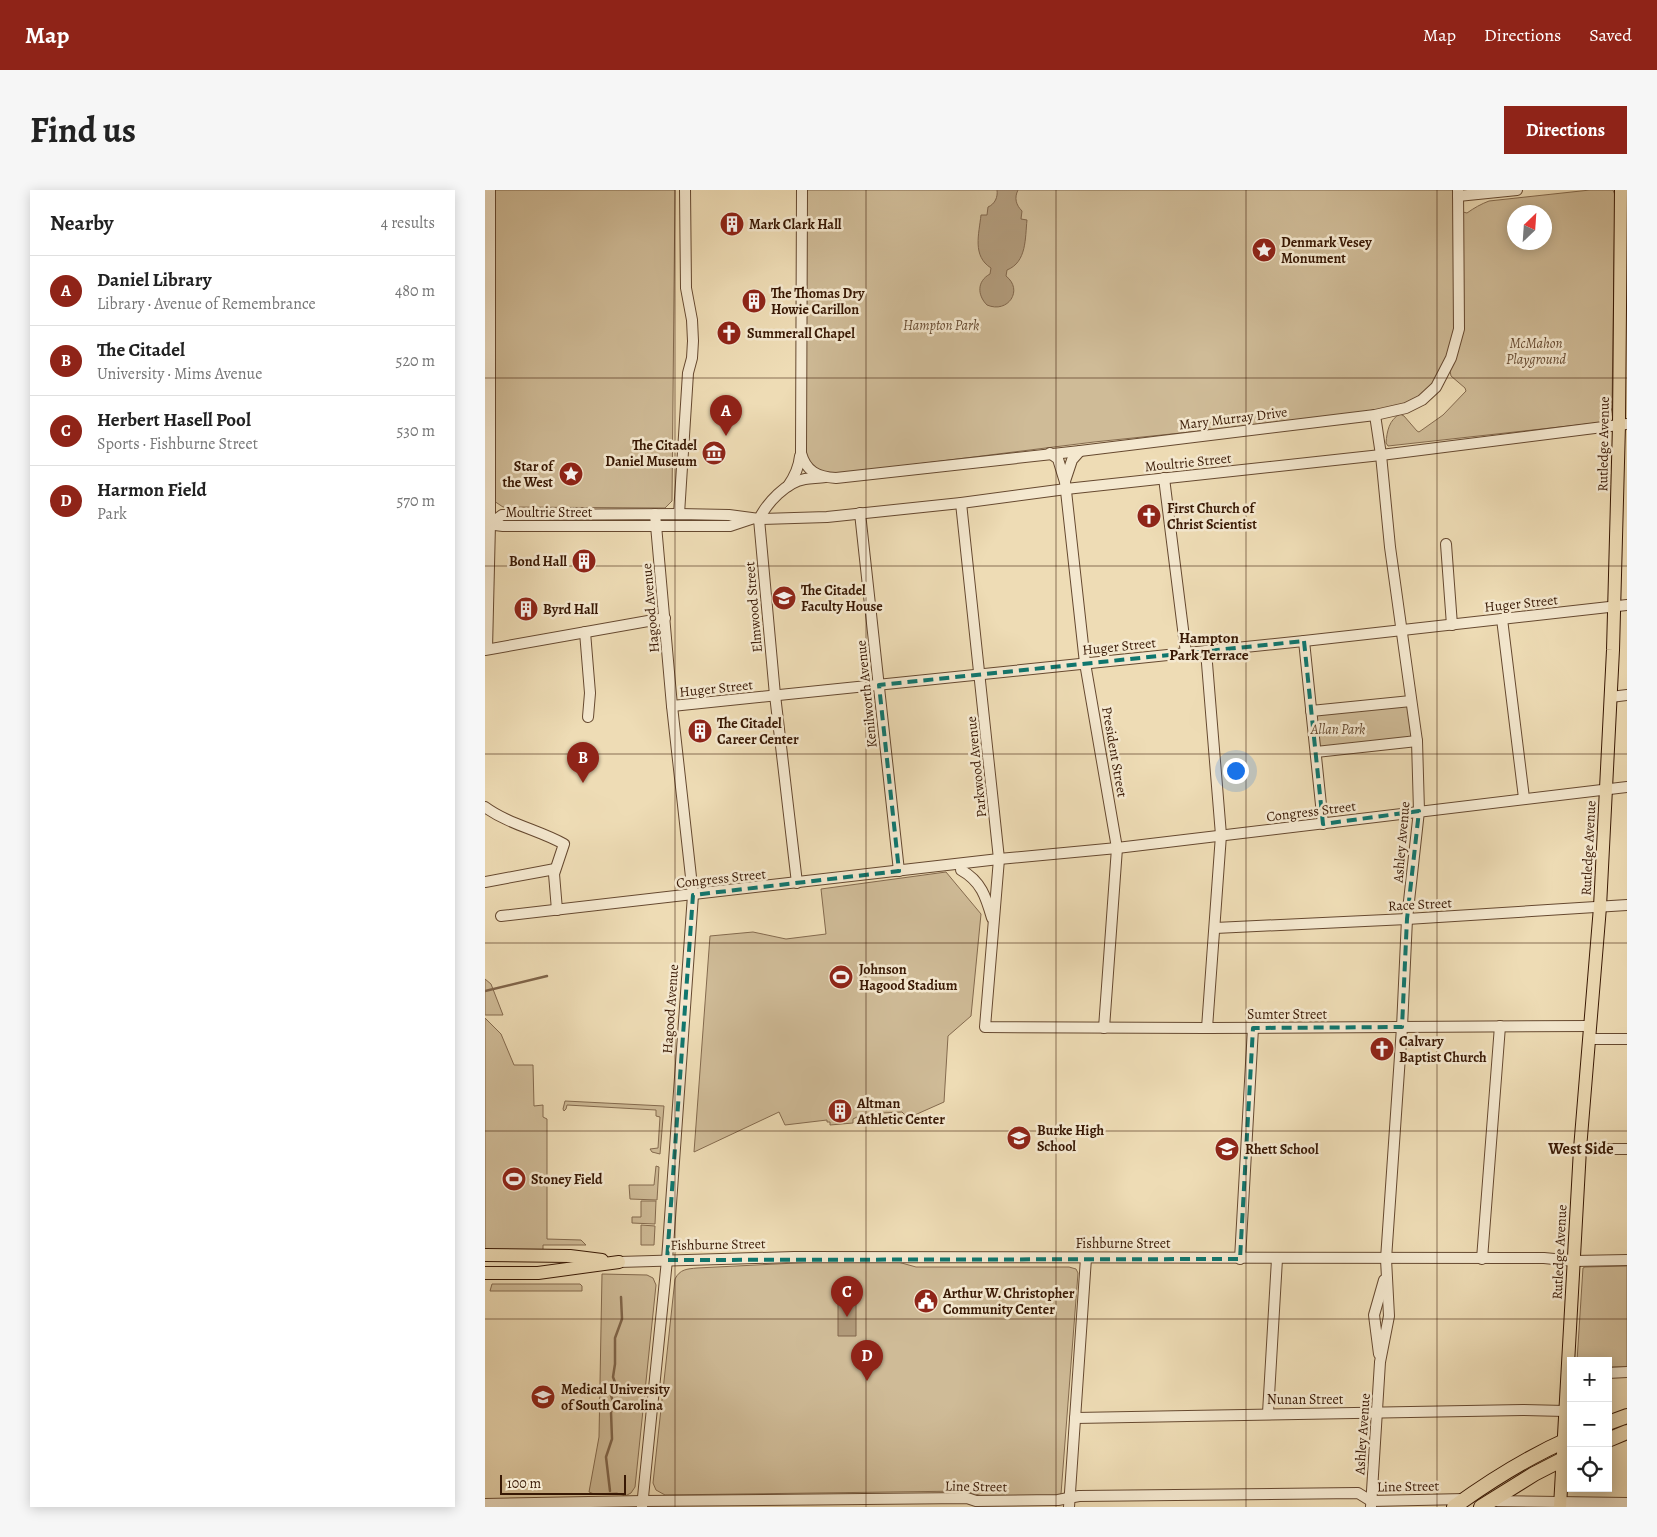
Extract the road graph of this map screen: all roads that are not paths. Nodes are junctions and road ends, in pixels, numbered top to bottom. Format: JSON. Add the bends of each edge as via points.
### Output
{"nodes":[{"id":1,"x":490,"y":190,"type":"edge"},
{"id":2,"x":685,"y":190,"type":"edge"},
{"id":3,"x":802,"y":190,"type":"edge"},
{"id":4,"x":1517,"y":190,"type":"edge"},
{"id":5,"x":1621,"y":190,"type":"edge"},
{"id":6,"x":1458,"y":193,"type":"edge"},
{"id":7,"x":488,"y":258,"type":"edge"},
{"id":8,"x":1624,"y":290,"type":"edge"},
{"id":9,"x":1375,"y":415,"type":"junction"},
{"id":10,"x":1623,"y":424,"type":"edge"},
{"id":11,"x":1080,"y":451,"type":"junction"},
{"id":12,"x":801,"y":453,"type":"junction"},
{"id":13,"x":1050,"y":453,"type":"junction"},
{"id":14,"x":1381,"y":455,"type":"junction"},
{"id":15,"x":826,"y":477,"type":"junction"},
{"id":16,"x":1164,"y":478,"type":"junction"},
{"id":17,"x":1065,"y":485,"type":"junction"},
{"id":18,"x":786,"y":488,"type":"junction"},
{"id":19,"x":961,"y":503,"type":"junction"},
{"id":20,"x":655,"y":514,"type":"junction"},
{"id":21,"x":679,"y":514,"type":"junction"},
{"id":22,"x":860,"y":514,"type":"junction"},
{"id":23,"x":755,"y":519,"type":"junction"},
{"id":24,"x":487,"y":524,"type":"edge"},
{"id":25,"x":655,"y":526,"type":"junction"},
{"id":26,"x":1445,"y":544,"type":"dead end"},
{"id":27,"x":1621,"y":606,"type":"edge"},
{"id":28,"x":665,"y":618,"type":"junction"},
{"id":29,"x":1502,"y":619,"type":"junction"},
{"id":30,"x":1453,"y":625,"type":"junction"},
{"id":31,"x":1401,"y":629,"type":"junction"},
{"id":32,"x":585,"y":632,"type":"junction"},
{"id":33,"x":1304,"y":641,"type":"junction"},
{"id":34,"x":486,"y":649,"type":"edge"},
{"id":35,"x":1205,"y":651,"type":"junction"},
{"id":36,"x":1186,"y":653,"type":"junction"},
{"id":37,"x":1085,"y":663,"type":"junction"},
{"id":38,"x":980,"y":674,"type":"junction"},
{"id":39,"x":879,"y":685,"type":"junction"},
{"id":40,"x":1627,"y":695,"type":"edge"},
{"id":41,"x":775,"y":696,"type":"junction"},
{"id":42,"x":1611,"y":697,"type":"junction"},
{"id":43,"x":1411,"y":701,"type":"junction"},
{"id":44,"x":672,"y":706,"type":"junction"},
{"id":45,"x":1311,"y":711,"type":"junction"},
{"id":46,"x":588,"y":717,"type":"dead end"},
{"id":47,"x":1417,"y":741,"type":"junction"},
{"id":48,"x":1316,"y":752,"type":"junction"},
{"id":49,"x":1627,"y":787,"type":"edge"},
{"id":50,"x":1606,"y":790,"type":"junction"},
{"id":51,"x":1524,"y":798,"type":"junction"},
{"id":52,"x":485,"y":807,"type":"edge"},
{"id":53,"x":1419,"y":812,"type":"junction"},
{"id":54,"x":1323,"y":824,"type":"junction"},
{"id":55,"x":1221,"y":835,"type":"junction"},
{"id":56,"x":1117,"y":848,"type":"junction"},
{"id":57,"x":999,"y":859,"type":"junction"},
{"id":58,"x":943,"y":866,"type":"junction"},
{"id":59,"x":555,"y":869,"type":"junction"},
{"id":60,"x":961,"y":870,"type":"junction"},
{"id":61,"x":899,"y":871,"type":"junction"},
{"id":62,"x":485,"y":882,"type":"edge"},
{"id":63,"x":797,"y":884,"type":"junction"},
{"id":64,"x":693,"y":895,"type":"junction"},
{"id":65,"x":1627,"y":905,"type":"edge"},
{"id":66,"x":1600,"y":907,"type":"junction"},
{"id":67,"x":557,"y":910,"type":"junction"},
{"id":68,"x":501,"y":916,"type":"dead end"},
{"id":69,"x":1407,"y":919,"type":"junction"},
{"id":70,"x":994,"y":924,"type":"junction"},
{"id":71,"x":1215,"y":928,"type":"junction"},
{"id":72,"x":1500,"y":1026,"type":"junction"},
{"id":73,"x":985,"y":1027,"type":"joint"},
{"id":74,"x":1402,"y":1027,"type":"junction"},
{"id":75,"x":1103,"y":1028,"type":"junction"},
{"id":76,"x":1207,"y":1028,"type":"junction"},
{"id":77,"x":1253,"y":1028,"type":"junction"},
{"id":78,"x":1589,"y":1032,"type":"junction"},
{"id":79,"x":1627,"y":1039,"type":"edge"},
{"id":80,"x":1580,"y":1149,"type":"junction"},
{"id":81,"x":1627,"y":1149,"type":"edge"},
{"id":82,"x":485,"y":1255,"type":"edge"},
{"id":83,"x":1086,"y":1258,"type":"junction"},
{"id":84,"x":1239,"y":1259,"type":"junction"},
{"id":85,"x":1277,"y":1259,"type":"junction"},
{"id":86,"x":1386,"y":1259,"type":"junction"},
{"id":87,"x":1482,"y":1259,"type":"junction"},
{"id":88,"x":667,"y":1260,"type":"junction"},
{"id":89,"x":1627,"y":1260,"type":"edge"},
{"id":90,"x":1574,"y":1261,"type":"junction"},
{"id":91,"x":619,"y":1262,"type":"junction"},
{"id":92,"x":485,"y":1273,"type":"edge"},
{"id":93,"x":1386,"y":1273,"type":"junction"},
{"id":94,"x":1570,"y":1357,"type":"edge"},
{"id":95,"x":1380,"y":1362,"type":"junction"},
{"id":96,"x":1627,"y":1372,"type":"edge"},
{"id":97,"x":1612,"y":1373,"type":"edge"},
{"id":98,"x":1567,"y":1392,"type":"edge"},
{"id":99,"x":1565,"y":1411,"type":"junction"},
{"id":100,"x":1268,"y":1413,"type":"junction"},
{"id":101,"x":1377,"y":1413,"type":"junction"},
{"id":102,"x":1627,"y":1416,"type":"edge"},
{"id":103,"x":1075,"y":1418,"type":"junction"},
{"id":104,"x":1612,"y":1422,"type":"edge"},
{"id":105,"x":1627,"y":1432,"type":"edge"},
{"id":106,"x":1612,"y":1438,"type":"edge"},
{"id":107,"x":1567,"y":1440,"type":"edge"},
{"id":108,"x":1567,"y":1457,"type":"edge"},
{"id":109,"x":1069,"y":1502,"type":"edge"},
{"id":110,"x":834,"y":1503,"type":"edge"},
{"id":111,"x":1459,"y":1503,"type":"edge"},
{"id":112,"x":1627,"y":1503,"type":"edge"},
{"id":113,"x":485,"y":1504,"type":"edge"},
{"id":114,"x":642,"y":1504,"type":"edge"},
{"id":115,"x":976,"y":1504,"type":"edge"},
{"id":116,"x":1371,"y":1504,"type":"edge"},
{"id":117,"x":1485,"y":1504,"type":"edge"},
{"id":118,"x":1560,"y":1505,"type":"edge"}],
"edges":[{"from":1,"to":7,"type":"street"},
{"from":2,"to":21,"type":"street","via":[[686,288],[693,341]]},
{"from":3,"to":12,"type":"street"},
{"from":4,"to":6,"type":"street"},
{"from":5,"to":8,"type":"main road","name":"Rutledge Avenue"},
{"from":6,"to":9,"type":"street","name":"Mary Murray Drive","via":[[1459,329],[1451,358],[1436,387],[1422,400],[1406,408]]},
{"from":7,"to":24,"type":"street"},
{"from":8,"to":10,"type":"main road","name":"Rutledge Avenue"},
{"from":9,"to":11,"type":"street","name":"Mary Murray Drive"},
{"from":9,"to":14,"type":"street","name":"Ashley Avenue"},
{"from":10,"to":14,"type":"street","name":"Moultrie Street"},
{"from":10,"to":27,"type":"main road","name":"Rutledge Avenue"},
{"from":11,"to":13,"type":"street","name":"Mary Murray Drive"},
{"from":11,"to":17,"type":"street","name":"President Street","via":[[1072,460]]},
{"from":12,"to":15,"type":"street","via":[[809,470]]},
{"from":12,"to":18,"type":"street","via":[[794,478]]},
{"from":13,"to":15,"type":"street","name":"Mary Murray Drive"},
{"from":13,"to":17,"type":"street","name":"President Street","via":[[1058,460]]},
{"from":14,"to":16,"type":"street","name":"Moultrie Street"},
{"from":14,"to":31,"type":"street","name":"Ashley Avenue"},
{"from":15,"to":18,"type":"street","name":"Mary Murray Drive","via":[[804,479]]},
{"from":16,"to":17,"type":"street","name":"Moultrie Street"},
{"from":16,"to":36,"type":"street"},
{"from":17,"to":19,"type":"street","name":"Moultrie Street"},
{"from":17,"to":37,"type":"street","name":"President Street"},
{"from":18,"to":23,"type":"street"},
{"from":19,"to":22,"type":"street","name":"Moultrie Street"},
{"from":19,"to":38,"type":"street","name":"Parkwood Avenue"},
{"from":20,"to":21,"type":"street","name":"Moultrie Street"},
{"from":20,"to":24,"type":"street","name":"Moultrie Street","via":[[502,516]]},
{"from":20,"to":25,"type":"street","name":"Hagood Avenue"},
{"from":21,"to":23,"type":"street","name":"Moultrie Street","via":[[729,514]]},
{"from":22,"to":23,"type":"street","name":"Moultrie Street"},
{"from":22,"to":39,"type":"street","name":"Kenilworth Avenue"},
{"from":23,"to":25,"type":"street","name":"Moultrie Street","via":[[731,526]]},
{"from":23,"to":41,"type":"street","name":"Elmwood Street"},
{"from":24,"to":25,"type":"street","name":"Moultrie Street"},
{"from":24,"to":34,"type":"street"},
{"from":25,"to":28,"type":"street","name":"Hagood Avenue"},
{"from":26,"to":30,"type":"street"},
{"from":27,"to":29,"type":"street","name":"Huger Street"},
{"from":27,"to":42,"type":"main road","name":"Rutledge Avenue"},
{"from":28,"to":32,"type":"street"},
{"from":28,"to":44,"type":"street","name":"Hagood Avenue"},
{"from":29,"to":30,"type":"street","name":"Huger Street"},
{"from":29,"to":51,"type":"street"},
{"from":30,"to":31,"type":"street","name":"Huger Street"},
{"from":31,"to":33,"type":"street","name":"Huger Street"},
{"from":31,"to":43,"type":"street","name":"Ashley Avenue"},
{"from":32,"to":34,"type":"street"},
{"from":32,"to":46,"type":"street","via":[[590,693]]},
{"from":33,"to":35,"type":"street","name":"Huger Street"},
{"from":33,"to":45,"type":"street"},
{"from":35,"to":36,"type":"street","name":"Huger Street"},
{"from":35,"to":55,"type":"street"},
{"from":36,"to":37,"type":"street","name":"Huger Street"},
{"from":37,"to":38,"type":"street","name":"Huger Street"},
{"from":37,"to":56,"type":"street","name":"President Street"},
{"from":38,"to":39,"type":"street","name":"Huger Street"},
{"from":38,"to":57,"type":"street","name":"Parkwood Avenue"},
{"from":39,"to":41,"type":"street","name":"Huger Street"},
{"from":39,"to":61,"type":"street","name":"Kenilworth Avenue"},
{"from":40,"to":42,"type":"street"},
{"from":41,"to":44,"type":"street","name":"Huger Street"},
{"from":41,"to":63,"type":"street","name":"Elmwood Street"},
{"from":42,"to":50,"type":"main road","name":"Rutledge Avenue"},
{"from":43,"to":45,"type":"street"},
{"from":43,"to":47,"type":"street","name":"Ashley Avenue"},
{"from":44,"to":64,"type":"street","name":"Hagood Avenue"},
{"from":45,"to":48,"type":"street"},
{"from":47,"to":48,"type":"street"},
{"from":47,"to":53,"type":"street","name":"Ashley Avenue"},
{"from":48,"to":54,"type":"street"},
{"from":49,"to":50,"type":"street","name":"Congress Street"},
{"from":50,"to":51,"type":"street","name":"Congress Street"},
{"from":50,"to":66,"type":"main road","name":"Rutledge Avenue"},
{"from":51,"to":53,"type":"street","name":"Congress Street"},
{"from":52,"to":59,"type":"street","via":[[564,844]]},
{"from":53,"to":54,"type":"street","name":"Congress Street"},
{"from":53,"to":69,"type":"street","name":"Ashley Avenue"},
{"from":54,"to":55,"type":"street","name":"Congress Street"},
{"from":55,"to":56,"type":"street","name":"Congress Street"},
{"from":55,"to":71,"type":"street"},
{"from":56,"to":57,"type":"street","name":"Congress Street"},
{"from":56,"to":75,"type":"street","name":"President Street"},
{"from":57,"to":58,"type":"street","name":"Congress Street"},
{"from":57,"to":60,"type":"street","name":"Congress Street","via":[[978,869]]},
{"from":57,"to":70,"type":"street","name":"Parkwood Avenue"},
{"from":58,"to":60,"type":"street","name":"Congress Street"},
{"from":58,"to":61,"type":"street","name":"Congress Street"},
{"from":59,"to":62,"type":"street"},
{"from":59,"to":67,"type":"street"},
{"from":60,"to":70,"type":"street","via":[[982,890]]},
{"from":61,"to":63,"type":"street","name":"Congress Street"},
{"from":63,"to":64,"type":"street","name":"Congress Street"},
{"from":64,"to":67,"type":"street","name":"Congress Street"},
{"from":64,"to":88,"type":"street","name":"Hagood Avenue"},
{"from":65,"to":66,"type":"street","name":"Race Street"},
{"from":66,"to":69,"type":"street","name":"Race Street"},
{"from":66,"to":78,"type":"main road","name":"Rutledge Avenue"},
{"from":67,"to":68,"type":"street","name":"Congress Street"},
{"from":69,"to":71,"type":"street","name":"Race Street"},
{"from":69,"to":74,"type":"street","name":"Ashley Avenue"},
{"from":70,"to":73,"type":"street","name":"Parkwood Avenue"},
{"from":71,"to":76,"type":"street"},
{"from":72,"to":74,"type":"street","name":"Sumter Street"},
{"from":72,"to":78,"type":"street","name":"Sumter Street"},
{"from":72,"to":87,"type":"street"},
{"from":73,"to":75,"type":"street","name":"Sumter Street"},
{"from":74,"to":77,"type":"street","name":"Sumter Street"},
{"from":74,"to":86,"type":"street","name":"Ashley Avenue"},
{"from":75,"to":76,"type":"street","name":"Sumter Street"},
{"from":76,"to":77,"type":"street","name":"Sumter Street"},
{"from":77,"to":84,"type":"street"},
{"from":78,"to":79,"type":"street","name":"Sumter Street"},
{"from":78,"to":80,"type":"main road","name":"Rutledge Avenue"},
{"from":80,"to":81,"type":"street"},
{"from":80,"to":90,"type":"main road","name":"Rutledge Avenue"},
{"from":82,"to":91,"type":"main road","name":"Fishburne Street","via":[[570,1256]]},
{"from":83,"to":84,"type":"street","name":"Fishburne Street"},
{"from":83,"to":88,"type":"street","name":"Fishburne Street"},
{"from":83,"to":103,"type":"street"},
{"from":84,"to":85,"type":"street","name":"Fishburne Street"},
{"from":85,"to":86,"type":"street","name":"Fishburne Street"},
{"from":85,"to":100,"type":"street"},
{"from":86,"to":87,"type":"street","name":"Fishburne Street"},
{"from":86,"to":93,"type":"street","name":"Ashley Avenue"},
{"from":87,"to":90,"type":"street","name":"Fishburne Street"},
{"from":88,"to":91,"type":"street","name":"Fishburne Street"},
{"from":88,"to":114,"type":"street","name":"Hagood Avenue"},
{"from":89,"to":90,"type":"street","name":"Fishburne Street"},
{"from":90,"to":94,"type":"main road","name":"Rutledge Avenue"},
{"from":91,"to":92,"type":"main road","name":"Fishburne Street","via":[[538,1273]]},
{"from":93,"to":95,"type":"street","name":"Ashley Avenue","via":[[1389,1316]]},
{"from":93,"to":95,"type":"street","name":"Ashley Avenue","via":[[1374,1315]]},
{"from":95,"to":101,"type":"street","name":"Ashley Avenue"},
{"from":96,"to":97,"type":"street"},
{"from":98,"to":99,"type":"main road","name":"Rutledge Avenue"},
{"from":99,"to":101,"type":"street","name":"Nunan Street"},
{"from":99,"to":107,"type":"main road","name":"Rutledge Avenue"},
{"from":100,"to":101,"type":"street","name":"Nunan Street"},
{"from":100,"to":103,"type":"street","name":"Nunan Street"},
{"from":101,"to":116,"type":"street","name":"Ashley Avenue"},
{"from":102,"to":104,"type":"highway"},
{"from":103,"to":109,"type":"street"},
{"from":105,"to":106,"type":"highway"},
{"from":107,"to":111,"type":"highway","via":[[1494,1478]]},
{"from":108,"to":117,"type":"highway"},
{"from":108,"to":118,"type":"main road","name":"Rutledge Avenue"},
{"from":109,"to":115,"type":"street","name":"Line Street"},
{"from":109,"to":116,"type":"street","name":"Line Street","via":[[1079,1496],[1358,1493]]},
{"from":110,"to":114,"type":"street","name":"Line Street"},
{"from":110,"to":115,"type":"street","name":"Line Street","via":[[967,1498]]},
{"from":111,"to":116,"type":"street","name":"Line Street"},
{"from":112,"to":118,"type":"street"},
{"from":113,"to":114,"type":"street","name":"Line Street"},
{"from":117,"to":118,"type":"street"}]}
